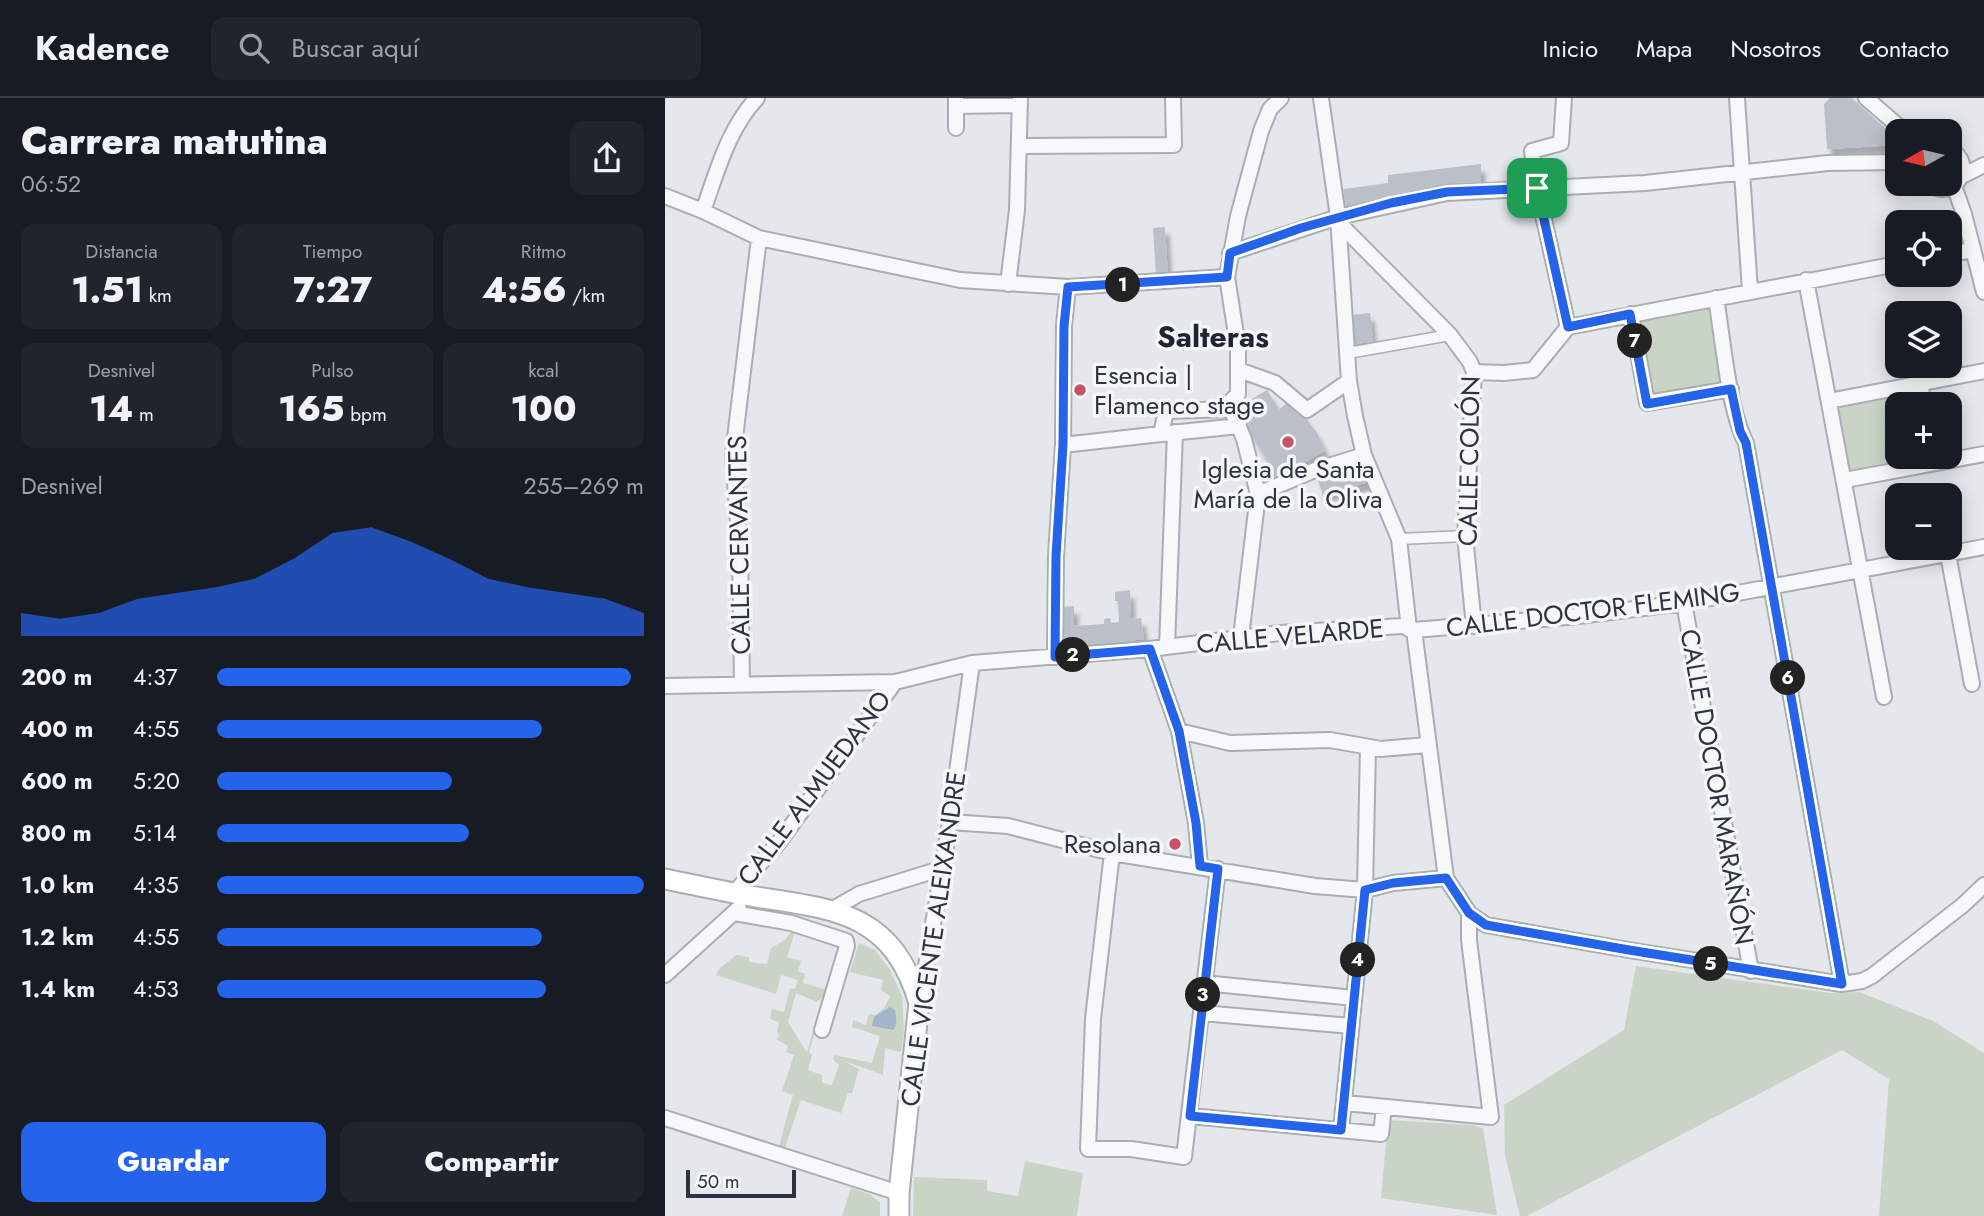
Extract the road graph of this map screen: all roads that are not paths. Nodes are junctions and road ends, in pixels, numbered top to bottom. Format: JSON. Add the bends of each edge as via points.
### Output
{"nodes":[{"id":1,"x":757,"y":98,"type":"edge"},
{"id":2,"x":1173,"y":98,"type":"edge"},
{"id":3,"x":1321,"y":98,"type":"edge"},
{"id":4,"x":1564,"y":98,"type":"edge"},
{"id":5,"x":1737,"y":98,"type":"edge"},
{"id":6,"x":1866,"y":98,"type":"edge"},
{"id":7,"x":1279,"y":99,"type":"edge"},
{"id":8,"x":956,"y":102,"type":"edge"},
{"id":9,"x":1020,"y":102,"type":"edge"},
{"id":10,"x":1890,"y":119,"type":"edge"},
{"id":11,"x":956,"y":128,"type":"dead end"},
{"id":12,"x":1020,"y":146,"type":"junction"},
{"id":13,"x":1885,"y":162,"type":"edge"},
{"id":14,"x":1984,"y":165,"type":"edge"},
{"id":15,"x":1742,"y":174,"type":"junction"},
{"id":16,"x":1962,"y":179,"type":"edge"},
{"id":17,"x":1537,"y":188,"type":"junction"},
{"id":18,"x":1961,"y":196,"type":"edge"},
{"id":19,"x":665,"y":197,"type":"edge"},
{"id":20,"x":703,"y":211,"type":"junction"},
{"id":21,"x":1339,"y":220,"type":"junction"},
{"id":22,"x":759,"y":238,"type":"junction"},
{"id":23,"x":1973,"y":250,"type":"junction"},
{"id":24,"x":1962,"y":252,"type":"edge"},
{"id":25,"x":1230,"y":253,"type":"junction"},
{"id":26,"x":1885,"y":266,"type":"edge"},
{"id":27,"x":1227,"y":277,"type":"junction"},
{"id":28,"x":1806,"y":280,"type":"junction"},
{"id":29,"x":1008,"y":284,"type":"junction"},
{"id":30,"x":1068,"y":287,"type":"junction"},
{"id":31,"x":1750,"y":291,"type":"junction"},
{"id":32,"x":1984,"y":292,"type":"edge"},
{"id":33,"x":1716,"y":298,"type":"junction"},
{"id":34,"x":1630,"y":314,"type":"junction"},
{"id":35,"x":1568,"y":327,"type":"junction"},
{"id":36,"x":1451,"y":335,"type":"junction"},
{"id":37,"x":1347,"y":354,"type":"junction"},
{"id":38,"x":1239,"y":370,"type":"junction"},
{"id":39,"x":1984,"y":371,"type":"edge"},
{"id":40,"x":1474,"y":372,"type":"junction"},
{"id":41,"x":1349,"y":381,"type":"junction"},
{"id":42,"x":1920,"y":384,"type":"junction"},
{"id":43,"x":1731,"y":389,"type":"junction"},
{"id":44,"x":1922,"y":392,"type":"edge"},
{"id":45,"x":1829,"y":401,"type":"junction"},
{"id":46,"x":1231,"y":409,"type":"junction"},
{"id":47,"x":1239,"y":426,"type":"junction"},
{"id":48,"x":1168,"y":433,"type":"junction"},
{"id":49,"x":1063,"y":445,"type":"junction"},
{"id":50,"x":1984,"y":454,"type":"edge"},
{"id":51,"x":1364,"y":455,"type":"junction"},
{"id":52,"x":1962,"y":457,"type":"edge"},
{"id":53,"x":1895,"y":469,"type":"edge"},
{"id":54,"x":1845,"y":480,"type":"junction"},
{"id":55,"x":1258,"y":494,"type":"junction"},
{"id":56,"x":1465,"y":536,"type":"junction"},
{"id":57,"x":1399,"y":539,"type":"junction"},
{"id":58,"x":1984,"y":547,"type":"edge"},
{"id":59,"x":1962,"y":551,"type":"edge"},
{"id":60,"x":1916,"y":560,"type":"edge"},
{"id":61,"x":1949,"y":560,"type":"edge"},
{"id":62,"x":1862,"y":570,"type":"junction"},
{"id":63,"x":1772,"y":588,"type":"junction"},
{"id":64,"x":1684,"y":603,"type":"junction"},
{"id":65,"x":1474,"y":626,"type":"junction"},
{"id":66,"x":1411,"y":629,"type":"junction"},
{"id":67,"x":1241,"y":637,"type":"junction"},
{"id":68,"x":1167,"y":647,"type":"junction"},
{"id":69,"x":1150,"y":649,"type":"junction"},
{"id":70,"x":1055,"y":657,"type":"junction"},
{"id":71,"x":972,"y":663,"type":"junction"},
{"id":72,"x":895,"y":682,"type":"junction"},
{"id":73,"x":1972,"y":684,"type":"dead end"},
{"id":74,"x":742,"y":685,"type":"junction"},
{"id":75,"x":665,"y":687,"type":"edge"},
{"id":76,"x":1884,"y":697,"type":"dead end"},
{"id":77,"x":1179,"y":731,"type":"junction"},
{"id":78,"x":1427,"y":745,"type":"junction"},
{"id":79,"x":1369,"y":747,"type":"junction"},
{"id":80,"x":950,"y":822,"type":"junction"},
{"id":81,"x":1112,"y":853,"type":"junction"},
{"id":82,"x":1200,"y":866,"type":"junction"},
{"id":83,"x":940,"y":869,"type":"junction"},
{"id":84,"x":1218,"y":869,"type":"junction"},
{"id":85,"x":1446,"y":878,"type":"junction"},
{"id":86,"x":665,"y":879,"type":"edge"},
{"id":87,"x":1984,"y":885,"type":"edge"},
{"id":88,"x":1365,"y":890,"type":"junction"},
{"id":89,"x":734,"y":903,"type":"junction"},
{"id":90,"x":831,"y":911,"type":"junction"},
{"id":91,"x":1469,"y":913,"type":"junction"},
{"id":92,"x":1751,"y":971,"type":"junction"},
{"id":93,"x":665,"y":975,"type":"edge"},
{"id":94,"x":1204,"y":983,"type":"junction"},
{"id":95,"x":1842,"y":984,"type":"junction"},
{"id":96,"x":1354,"y":998,"type":"junction"},
{"id":97,"x":919,"y":1003,"type":"junction"},
{"id":98,"x":1202,"y":1013,"type":"junction"},
{"id":99,"x":1351,"y":1026,"type":"junction"},
{"id":100,"x":822,"y":1030,"type":"dead end"},
{"id":101,"x":1345,"y":1103,"type":"junction"},
{"id":102,"x":1384,"y":1107,"type":"junction"},
{"id":103,"x":1190,"y":1116,"type":"junction"},
{"id":104,"x":665,"y":1118,"type":"edge"},
{"id":105,"x":1341,"y":1130,"type":"junction"},
{"id":106,"x":899,"y":1193,"type":"junction"},
{"id":107,"x":899,"y":1216,"type":"edge"}],
"edges":[{"from":1,"to":20,"type":"street","via":[[729,140]]},
{"from":2,"to":12,"type":"street","via":[[1174,145]]},
{"from":3,"to":21,"type":"street"},
{"from":4,"to":17,"type":"street","via":[[1561,143],[1532,152]]},
{"from":5,"to":15,"type":"street"},
{"from":6,"to":10,"type":"street"},
{"from":7,"to":25,"type":"street","via":[[1261,131]]},
{"from":8,"to":9,"type":"street"},
{"from":8,"to":11,"type":"street"},
{"from":9,"to":12,"type":"street"},
{"from":12,"to":29,"type":"street"},
{"from":13,"to":15,"type":"street","via":[[1828,163]]},
{"from":14,"to":16,"type":"street"},
{"from":15,"to":17,"type":"street"},
{"from":15,"to":31,"type":"street"},
{"from":17,"to":21,"type":"street","via":[[1447,192]]},
{"from":17,"to":35,"type":"street"},
{"from":18,"to":23,"type":"street"},
{"from":19,"to":20,"type":"street"},
{"from":20,"to":22,"type":"street"},
{"from":21,"to":25,"type":"street"},
{"from":21,"to":36,"type":"street","name":"CALLE COLÓN"},
{"from":21,"to":37,"type":"street"},
{"from":22,"to":29,"type":"street","via":[[960,280]]},
{"from":22,"to":74,"type":"street","name":"CALLE CERVANTES","via":[[733,455]]},
{"from":23,"to":24,"type":"street"},
{"from":23,"to":32,"type":"street"},
{"from":25,"to":27,"type":"street"},
{"from":26,"to":28,"type":"street"},
{"from":27,"to":30,"type":"street"},
{"from":27,"to":38,"type":"street"},
{"from":28,"to":31,"type":"street"},
{"from":28,"to":45,"type":"street"},
{"from":29,"to":30,"type":"street"},
{"from":30,"to":49,"type":"street"},
{"from":31,"to":33,"type":"street"},
{"from":33,"to":34,"type":"street"},
{"from":33,"to":43,"type":"street"},
{"from":34,"to":35,"type":"street"},
{"from":34,"to":43,"type":"street","via":[[1647,404]]},
{"from":35,"to":40,"type":"street","via":[[1533,370]]},
{"from":36,"to":37,"type":"street"},
{"from":36,"to":40,"type":"street","name":"CALLE COLÓN"},
{"from":37,"to":41,"type":"street"},
{"from":38,"to":41,"type":"street","via":[[1275,383],[1307,410]]},
{"from":38,"to":46,"type":"street","via":[[1238,394],[1228,404]]},
{"from":39,"to":42,"type":"street"},
{"from":40,"to":56,"type":"street","name":"CALLE COLÓN"},
{"from":41,"to":51,"type":"street"},
{"from":42,"to":44,"type":"street"},
{"from":42,"to":45,"type":"street"},
{"from":43,"to":63,"type":"street","via":[[1746,443]]},
{"from":45,"to":54,"type":"street"},
{"from":46,"to":47,"type":"street"},
{"from":46,"to":48,"type":"street","via":[[1166,411]]},
{"from":47,"to":48,"type":"street"},
{"from":47,"to":55,"type":"street"},
{"from":48,"to":49,"type":"street"},
{"from":48,"to":68,"type":"street"},
{"from":49,"to":70,"type":"street"},
{"from":50,"to":52,"type":"street"},
{"from":51,"to":55,"type":"street"},
{"from":51,"to":57,"type":"street"},
{"from":53,"to":54,"type":"street"},
{"from":54,"to":62,"type":"street"},
{"from":55,"to":67,"type":"street"},
{"from":56,"to":57,"type":"street"},
{"from":56,"to":65,"type":"street","name":"CALLE COLÓN"},
{"from":57,"to":66,"type":"street"},
{"from":58,"to":59,"type":"street","name":"CALLE DOCTOR FLEMING"},
{"from":60,"to":62,"type":"street","name":"CALLE DOCTOR FLEMING"},
{"from":61,"to":73,"type":"street"},
{"from":62,"to":63,"type":"street","name":"CALLE DOCTOR FLEMING"},
{"from":62,"to":76,"type":"street"},
{"from":63,"to":64,"type":"street","name":"CALLE DOCTOR FLEMING"},
{"from":63,"to":95,"type":"street"},
{"from":64,"to":65,"type":"street","name":"CALLE DOCTOR FLEMING"},
{"from":64,"to":92,"type":"street","name":"CALLE DOCTOR MARAÑÓN"},
{"from":65,"to":66,"type":"street","name":"CALLE DOCTOR FLEMING"},
{"from":66,"to":67,"type":"street","name":"CALLE VELARDE"},
{"from":66,"to":78,"type":"street"},
{"from":67,"to":68,"type":"street","name":"CALLE VELARDE"},
{"from":68,"to":69,"type":"street","name":"CALLE VELARDE"},
{"from":69,"to":70,"type":"street","name":"CALLE VELARDE"},
{"from":69,"to":77,"type":"street"},
{"from":70,"to":71,"type":"street","name":"CALLE VELARDE"},
{"from":71,"to":72,"type":"street","name":"CALLE VELARDE"},
{"from":71,"to":80,"type":"street","name":"CALLE VICENTE ALEIXANDRE"},
{"from":72,"to":74,"type":"street","name":"CALLE VELARDE"},
{"from":72,"to":89,"type":"street","name":"CALLE ALMUEDANO"},
{"from":74,"to":75,"type":"street","name":"CALLE VELARDE"},
{"from":77,"to":79,"type":"street","via":[[1230,743],[1330,740]]},
{"from":77,"to":82,"type":"street"},
{"from":78,"to":79,"type":"street"},
{"from":78,"to":85,"type":"street"},
{"from":79,"to":88,"type":"street"},
{"from":80,"to":81,"type":"street","via":[[1008,826]]},
{"from":80,"to":83,"type":"street","name":"CALLE VICENTE ALEIXANDRE"},
{"from":81,"to":82,"type":"street"},
{"from":81,"to":103,"type":"street","via":[[1093,1019],[1088,1149],[1131,1149],[1184,1157]]},
{"from":82,"to":84,"type":"street"},
{"from":83,"to":90,"type":"street","via":[[859,894]]},
{"from":83,"to":97,"type":"street","name":"CALLE VICENTE ALEIXANDRE"},
{"from":84,"to":88,"type":"street"},
{"from":84,"to":94,"type":"street"},
{"from":85,"to":88,"type":"street"},
{"from":85,"to":91,"type":"street"},
{"from":86,"to":89,"type":"main road"},
{"from":87,"to":95,"type":"street","via":[[1872,976]]},
{"from":88,"to":96,"type":"street"},
{"from":89,"to":90,"type":"main road","via":[[754,896]]},
{"from":89,"to":93,"type":"street","name":"CALLE ALMUEDANO"},
{"from":89,"to":100,"type":"street","via":[[846,941]]},
{"from":90,"to":97,"type":"main road","via":[[871,929],[887,942],[907,970]]},
{"from":91,"to":92,"type":"street","via":[[1486,925]]},
{"from":91,"to":102,"type":"street","via":[[1491,1117]]},
{"from":92,"to":95,"type":"street"},
{"from":94,"to":96,"type":"street"},
{"from":94,"to":98,"type":"street"},
{"from":96,"to":99,"type":"street"},
{"from":97,"to":106,"type":"main road","name":"CALLE VICENTE ALEIXANDRE"},
{"from":98,"to":99,"type":"street"},
{"from":98,"to":103,"type":"street"},
{"from":99,"to":101,"type":"street"},
{"from":101,"to":102,"type":"street"},
{"from":101,"to":105,"type":"street"},
{"from":102,"to":105,"type":"street","via":[[1381,1134]]},
{"from":103,"to":105,"type":"street"},
{"from":104,"to":106,"type":"street"},
{"from":106,"to":107,"type":"main road","name":"CALLE VICENTE ALEIXANDRE"}]}
